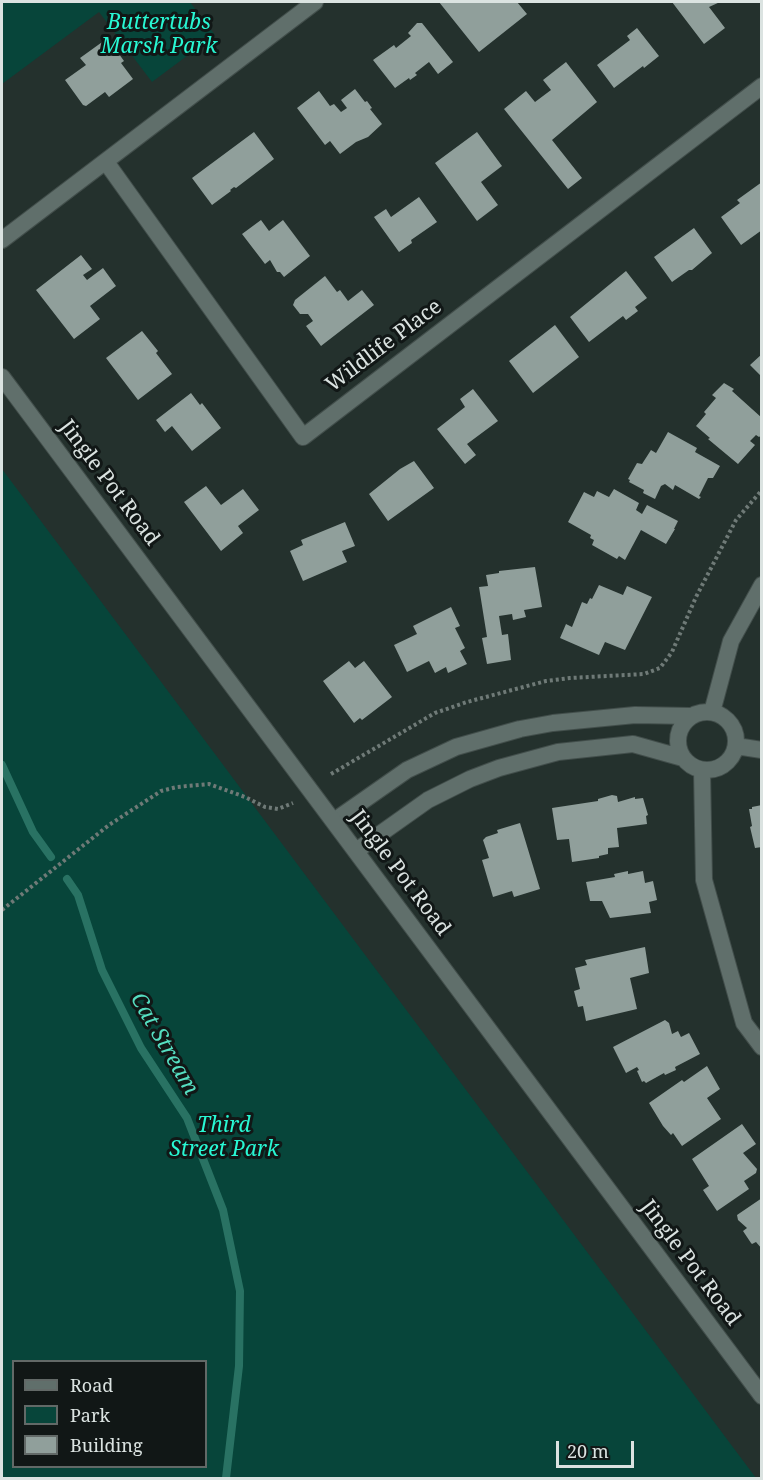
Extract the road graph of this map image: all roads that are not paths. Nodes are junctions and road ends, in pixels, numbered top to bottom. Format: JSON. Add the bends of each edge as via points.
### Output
{"nodes":[{"id":1,"x":315,"y":2,"type":"edge"},
{"id":2,"x":762,"y":86,"type":"edge"},
{"id":3,"x":106,"y":162,"type":"junction"},
{"id":4,"x":2,"y":240,"type":"edge"},
{"id":5,"x":2,"y":377,"type":"edge"},
{"id":6,"x":762,"y":585,"type":"edge"},
{"id":7,"x":712,"y":712,"type":"junction"},
{"id":8,"x":690,"y":716,"type":"junction"},
{"id":9,"x":736,"y":746,"type":"junction"},
{"id":10,"x":762,"y":750,"type":"edge"},
{"id":11,"x":683,"y":758,"type":"junction"},
{"id":12,"x":702,"y":770,"type":"junction"},
{"id":13,"x":334,"y":821,"type":"junction"},
{"id":14,"x":356,"y":851,"type":"junction"},
{"id":15,"x":762,"y":1047,"type":"edge"},
{"id":16,"x":762,"y":1396,"type":"edge"}],
"edges":[{"from":1,"to":3,"type":"street"},
{"from":2,"to":3,"type":"street","name":"Wildlife Place","via":[[303,437]]},
{"from":3,"to":4,"type":"street"},
{"from":5,"to":13,"type":"street","name":"Jingle Pot Road"},
{"from":6,"to":7,"type":"street","via":[[731,641]]},
{"from":7,"to":8,"type":"street"},
{"from":7,"to":9,"type":"street","via":[[728,720]]},
{"from":8,"to":11,"type":"street","via":[[677,740]]},
{"from":8,"to":13,"type":"street","via":[[588,718],[519,729],[466,744],[407,770]]},
{"from":9,"to":10,"type":"street"},
{"from":9,"to":12,"type":"street","via":[[727,762]]},
{"from":11,"to":12,"type":"street"},
{"from":11,"to":14,"type":"street","via":[[633,744],[558,752],[499,768],[428,800]]},
{"from":12,"to":15,"type":"street","via":[[704,880],[744,1023]]},
{"from":13,"to":14,"type":"street","name":"Jingle Pot Road"},
{"from":14,"to":16,"type":"street","name":"Jingle Pot Road"}]}
